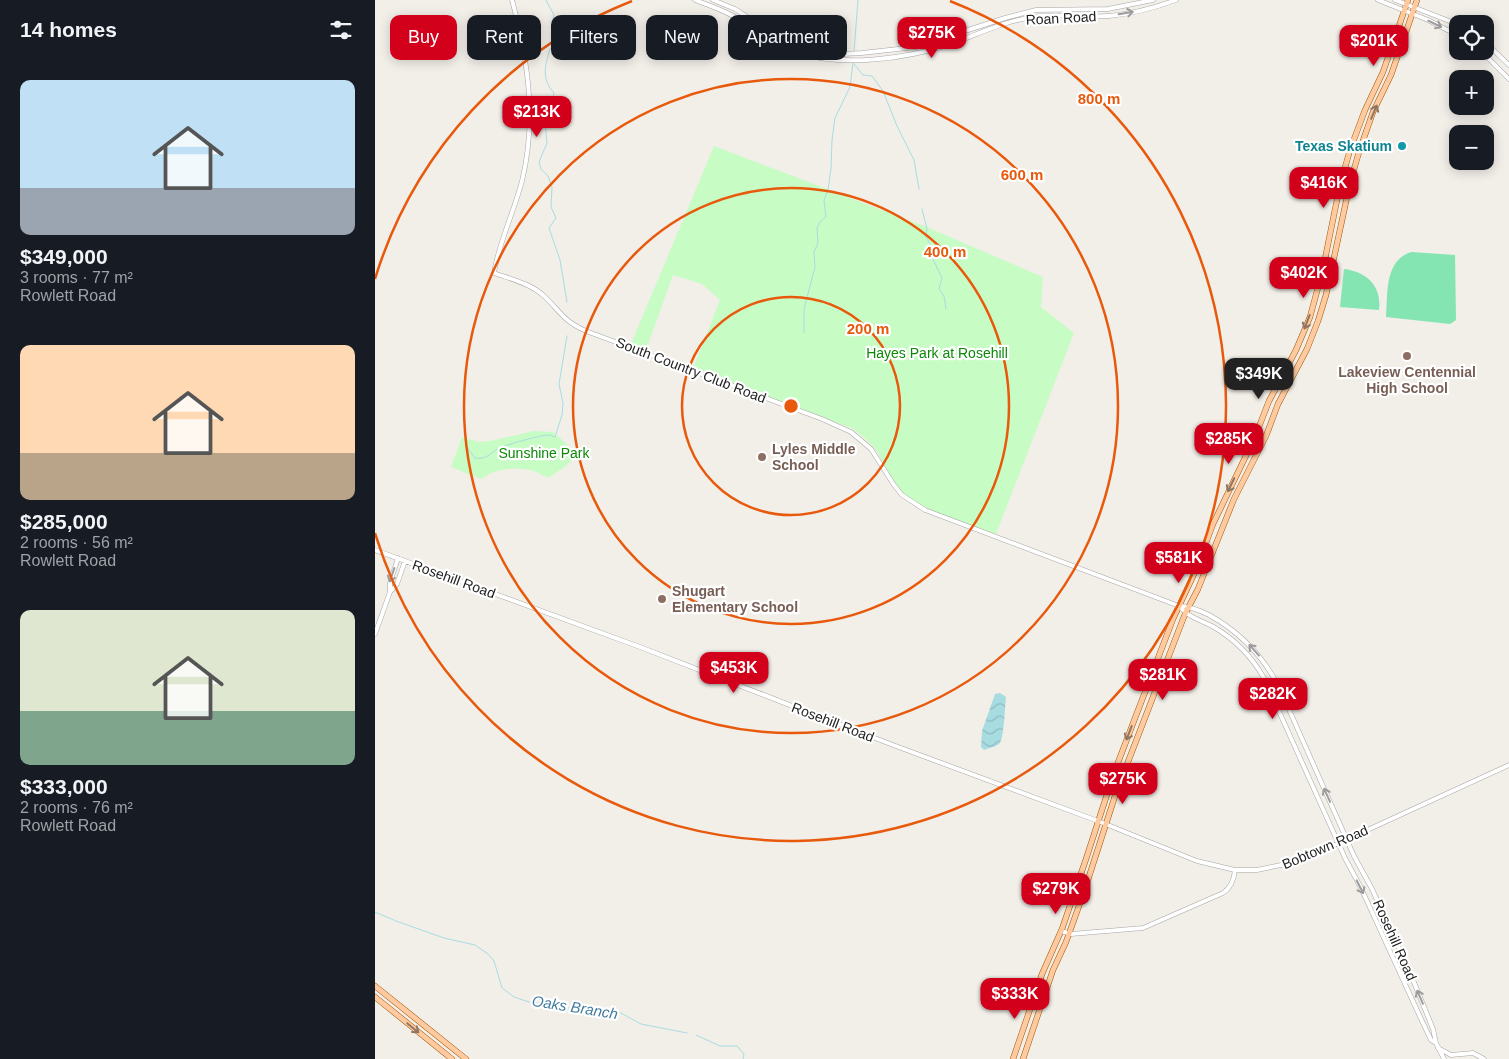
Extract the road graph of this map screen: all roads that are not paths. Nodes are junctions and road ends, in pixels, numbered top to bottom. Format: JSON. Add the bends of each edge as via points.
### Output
{"nodes":[{"id":1,"x":513,"y":0,"type":"edge"},
{"id":2,"x":695,"y":0,"type":"edge"},
{"id":3,"x":713,"y":0,"type":"edge"},
{"id":4,"x":1153,"y":0,"type":"edge"},
{"id":5,"x":1175,"y":0,"type":"edge"},
{"id":6,"x":1378,"y":0,"type":"edge"},
{"id":7,"x":1395,"y":0,"type":"edge"},
{"id":8,"x":1417,"y":0,"type":"edge"},
{"id":9,"x":1406,"y":5,"type":"edge"},
{"id":10,"x":1415,"y":8,"type":"junction"},
{"id":11,"x":1412,"y":14,"type":"junction"},
{"id":12,"x":1449,"y":21,"type":"edge"},
{"id":13,"x":1449,"y":31,"type":"edge"},
{"id":14,"x":1391,"y":48,"type":"junction"},
{"id":15,"x":1401,"y":50,"type":"junction"},
{"id":16,"x":1494,"y":50,"type":"edge"},
{"id":17,"x":1490,"y":60,"type":"edge"},
{"id":18,"x":1509,"y":64,"type":"edge"},
{"id":19,"x":1509,"y":79,"type":"edge"},
{"id":20,"x":1350,"y":150,"type":"junction"},
{"id":21,"x":1359,"y":152,"type":"junction"},
{"id":22,"x":1296,"y":350,"type":"junction"},
{"id":23,"x":1306,"y":351,"type":"junction"},
{"id":24,"x":1273,"y":392,"type":"junction"},
{"id":25,"x":1283,"y":396,"type":"junction"},
{"id":26,"x":375,"y":550,"type":"edge"},
{"id":27,"x":398,"y":558,"type":"junction"},
{"id":28,"x":405,"y":561,"type":"junction"},
{"id":29,"x":390,"y":592,"type":"junction"},
{"id":30,"x":1179,"y":606,"type":"junction"},
{"id":31,"x":1189,"y":606,"type":"junction"},
{"id":32,"x":1185,"y":614,"type":"junction"},
{"id":33,"x":375,"y":634,"type":"edge"},
{"id":34,"x":1277,"y":683,"type":"junction"},
{"id":35,"x":1269,"y":687,"type":"junction"},
{"id":36,"x":1118,"y":763,"type":"junction"},
{"id":37,"x":1509,"y":764,"type":"edge"},
{"id":38,"x":1127,"y":767,"type":"junction"},
{"id":39,"x":1099,"y":821,"type":"junction"},
{"id":40,"x":1106,"y":825,"type":"junction"},
{"id":41,"x":1347,"y":839,"type":"junction"},
{"id":42,"x":1339,"y":843,"type":"junction"},
{"id":43,"x":1235,"y":870,"type":"junction"},
{"id":44,"x":1061,"y":931,"type":"junction"},
{"id":45,"x":1069,"y":934,"type":"junction"},
{"id":46,"x":1406,"y":964,"type":"junction"},
{"id":47,"x":1398,"y":968,"type":"junction"},
{"id":48,"x":375,"y":986,"type":"edge"},
{"id":49,"x":375,"y":997,"type":"edge"},
{"id":50,"x":1436,"y":1043,"type":"junction"},
{"id":51,"x":1438,"y":1048,"type":"junction"},
{"id":52,"x":1467,"y":1054,"type":"junction"},
{"id":53,"x":452,"y":1059,"type":"edge"},
{"id":54,"x":466,"y":1059,"type":"edge"},
{"id":55,"x":1013,"y":1059,"type":"edge"},
{"id":56,"x":1023,"y":1059,"type":"edge"},
{"id":57,"x":1439,"y":1059,"type":"edge"},
{"id":58,"x":1444,"y":1059,"type":"edge"},
{"id":59,"x":1459,"y":1059,"type":"edge"},
{"id":60,"x":1484,"y":1059,"type":"edge"}],
"edges":[{"from":1,"to":30,"type":"street","name":"South Country Club Road","via":[[527,64],[527,154],[515,209],[493,272],[537,290],[561,315],[586,331],[851,432],[871,449],[902,496],[925,510]]},
{"from":2,"to":5,"type":"street","name":"Roan Road","one_way":true,"via":[[733,16],[785,48],[818,58],[848,60],[904,56],[931,50],[992,27],[1033,17],[1109,16],[1141,11]]},
{"from":3,"to":4,"type":"street","name":"Roan Road","via":[[735,9],[800,47],[819,52],[863,54],[944,39],[1036,10],[1108,8]]},
{"from":6,"to":9,"type":"street"},
{"from":7,"to":9,"type":"street"},
{"from":8,"to":10,"type":"main road"},
{"from":9,"to":10,"type":"street"},
{"from":9,"to":11,"type":"street"},
{"from":9,"to":14,"type":"main road"},
{"from":10,"to":11,"type":"main road"},
{"from":10,"to":12,"type":"street"},
{"from":11,"to":13,"type":"street","one_way":true},
{"from":11,"to":15,"type":"main road"},
{"from":14,"to":15,"type":"main road"},
{"from":14,"to":20,"type":"main road"},
{"from":21,"to":15,"type":"main road","one_way":true},
{"from":16,"to":18,"type":"street"},
{"from":17,"to":19,"type":"street"},
{"from":20,"to":21,"type":"main road"},
{"from":20,"to":22,"type":"main road","one_way":true,"via":[[1317,292]]},
{"from":21,"to":23,"type":"main road","via":[[1326,295]]},
{"from":22,"to":23,"type":"main road"},
{"from":22,"to":24,"type":"main road"},
{"from":23,"to":25,"type":"main road"},
{"from":24,"to":25,"type":"main road"},
{"from":24,"to":30,"type":"main road","one_way":true},
{"from":25,"to":31,"type":"main road","via":[[1234,499]]},
{"from":26,"to":27,"type":"street","name":"Rosehill Road"},
{"from":27,"to":28,"type":"street","name":"Rosehill Road"},
{"from":27,"to":29,"type":"street","one_way":true},
{"from":28,"to":29,"type":"street","via":[[397,584]]},
{"from":28,"to":39,"type":"street","name":"Rosehill Road"},
{"from":29,"to":33,"type":"street"},
{"from":30,"to":31,"type":"street","name":"South Country Club Road"},
{"from":30,"to":32,"type":"street"},
{"from":30,"to":36,"type":"main road","one_way":true},
{"from":31,"to":32,"type":"main road"},
{"from":34,"to":31,"type":"street","name":"South Country Club Road","one_way":true,"via":[[1258,654],[1238,634]]},
{"from":32,"to":35,"type":"street","via":[[1212,626],[1233,642],[1259,669]]},
{"from":32,"to":38,"type":"main road"},
{"from":34,"to":35,"type":"street"},
{"from":41,"to":34,"type":"street","name":"South Country Club Road","one_way":true},
{"from":35,"to":42,"type":"street"},
{"from":36,"to":38,"type":"main road"},
{"from":36,"to":39,"type":"main road"},
{"from":37,"to":41,"type":"street","name":"Bobtown Road"},
{"from":38,"to":40,"type":"main road"},
{"from":39,"to":40,"type":"street","name":"Rosehill Road"},
{"from":39,"to":44,"type":"main road"},
{"from":40,"to":43,"type":"street","name":"Rosehill Road","via":[[1197,861]]},
{"from":40,"to":45,"type":"main road"},
{"from":41,"to":42,"type":"street","name":"Bobtown Road"},
{"from":41,"to":46,"type":"street","name":"Rosehill Road"},
{"from":42,"to":43,"type":"street","name":"Bobtown Road","via":[[1273,868]]},
{"from":42,"to":47,"type":"street","name":"Rosehill Road","one_way":true},
{"from":43,"to":45,"type":"street","via":[[1229,890],[1148,927]]},
{"from":44,"to":45,"type":"street"},
{"from":44,"to":55,"type":"main road","via":[[1042,974]]},
{"from":45,"to":56,"type":"main road","via":[[1053,970]]},
{"from":46,"to":47,"type":"street"},
{"from":50,"to":46,"type":"street","name":"Rosehill Road","one_way":true},
{"from":47,"to":50,"type":"street","name":"Rosehill Road","via":[[1431,1040]]},
{"from":48,"to":54,"type":"main road"},
{"from":49,"to":53,"type":"main road","one_way":true},
{"from":50,"to":51,"type":"street","name":"Rosehill Road"},
{"from":51,"to":52,"type":"street","via":[[1451,1055]]},
{"from":51,"to":57,"type":"street"},
{"from":51,"to":58,"type":"street","name":"Rosehill Road"},
{"from":52,"to":59,"type":"street"},
{"from":52,"to":60,"type":"street","via":[[1478,1054]]}]}
